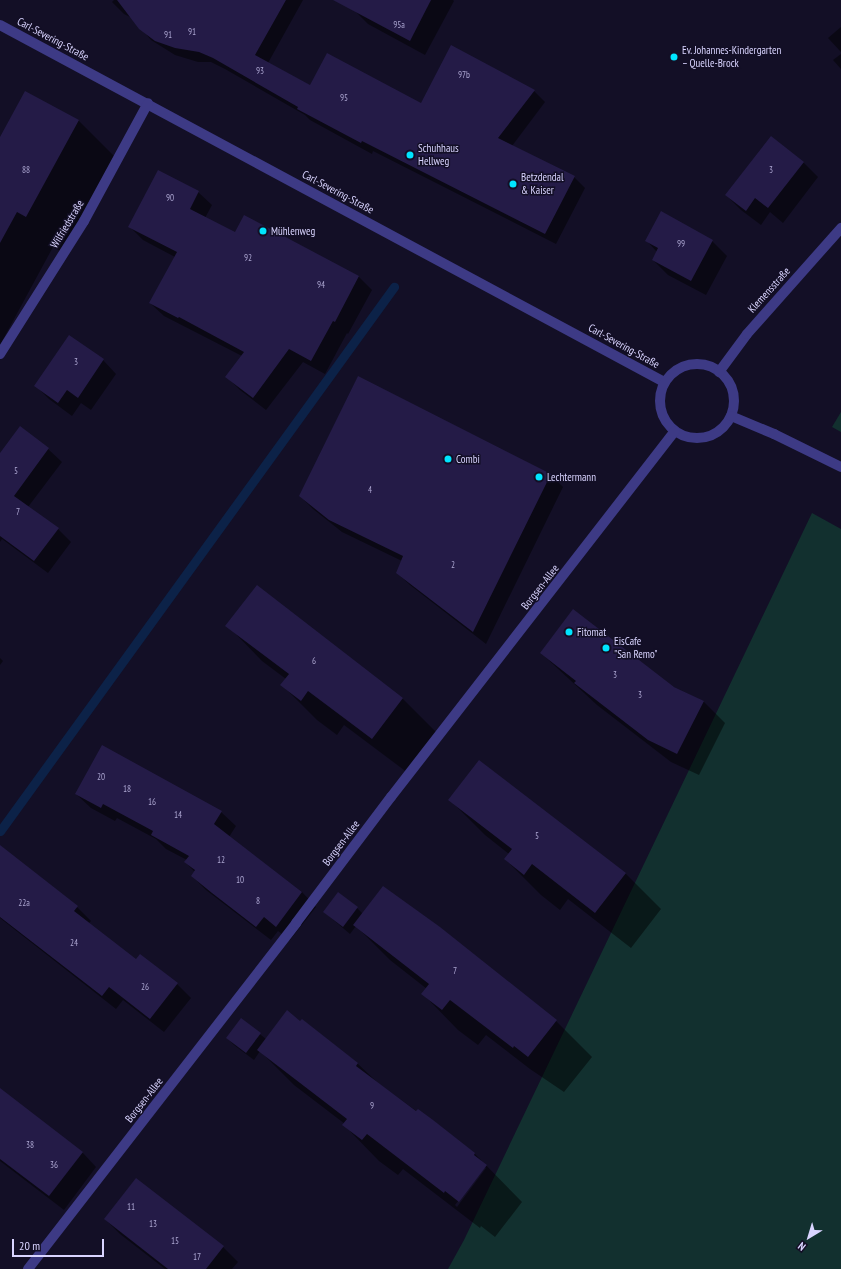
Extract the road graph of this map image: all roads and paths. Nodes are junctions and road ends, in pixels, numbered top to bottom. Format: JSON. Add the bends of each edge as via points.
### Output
{"nodes":[{"id":1,"x":0,"y":25,"type":"edge"},
{"id":2,"x":148,"y":103,"type":"junction"},
{"id":3,"x":841,"y":228,"type":"edge"},
{"id":4,"x":0,"y":354,"type":"edge"},
{"id":5,"x":720,"y":372,"type":"junction"},
{"id":6,"x":664,"y":382,"type":"junction"},
{"id":7,"x":731,"y":416,"type":"junction"},
{"id":8,"x":675,"y":431,"type":"junction"},
{"id":9,"x":841,"y":467,"type":"edge"},
{"id":10,"x":28,"y":1269,"type":"edge"}],
"edges":[{"from":1,"to":2,"type":"street","name":"Carl-Severing-Straße"},
{"from":2,"to":4,"type":"street","name":"Wilfriedstraße","via":[[84,220]]},
{"from":2,"to":6,"type":"street","name":"Carl-Severing-Straße"},
{"from":3,"to":5,"type":"street","name":"Klemensstraße","via":[[747,334]]},
{"from":5,"to":6,"type":"street","via":[[696,364],[683,366]]},
{"from":5,"to":7,"type":"street","via":[[732,387],[734,406]]},
{"from":6,"to":8,"type":"street","via":[[660,392],[662,414]]},
{"from":7,"to":8,"type":"street","via":[[717,432],[707,437],[685,436]]},
{"from":7,"to":9,"type":"street"},
{"from":8,"to":10,"type":"street","name":"Borgsen-Allee"}]}
